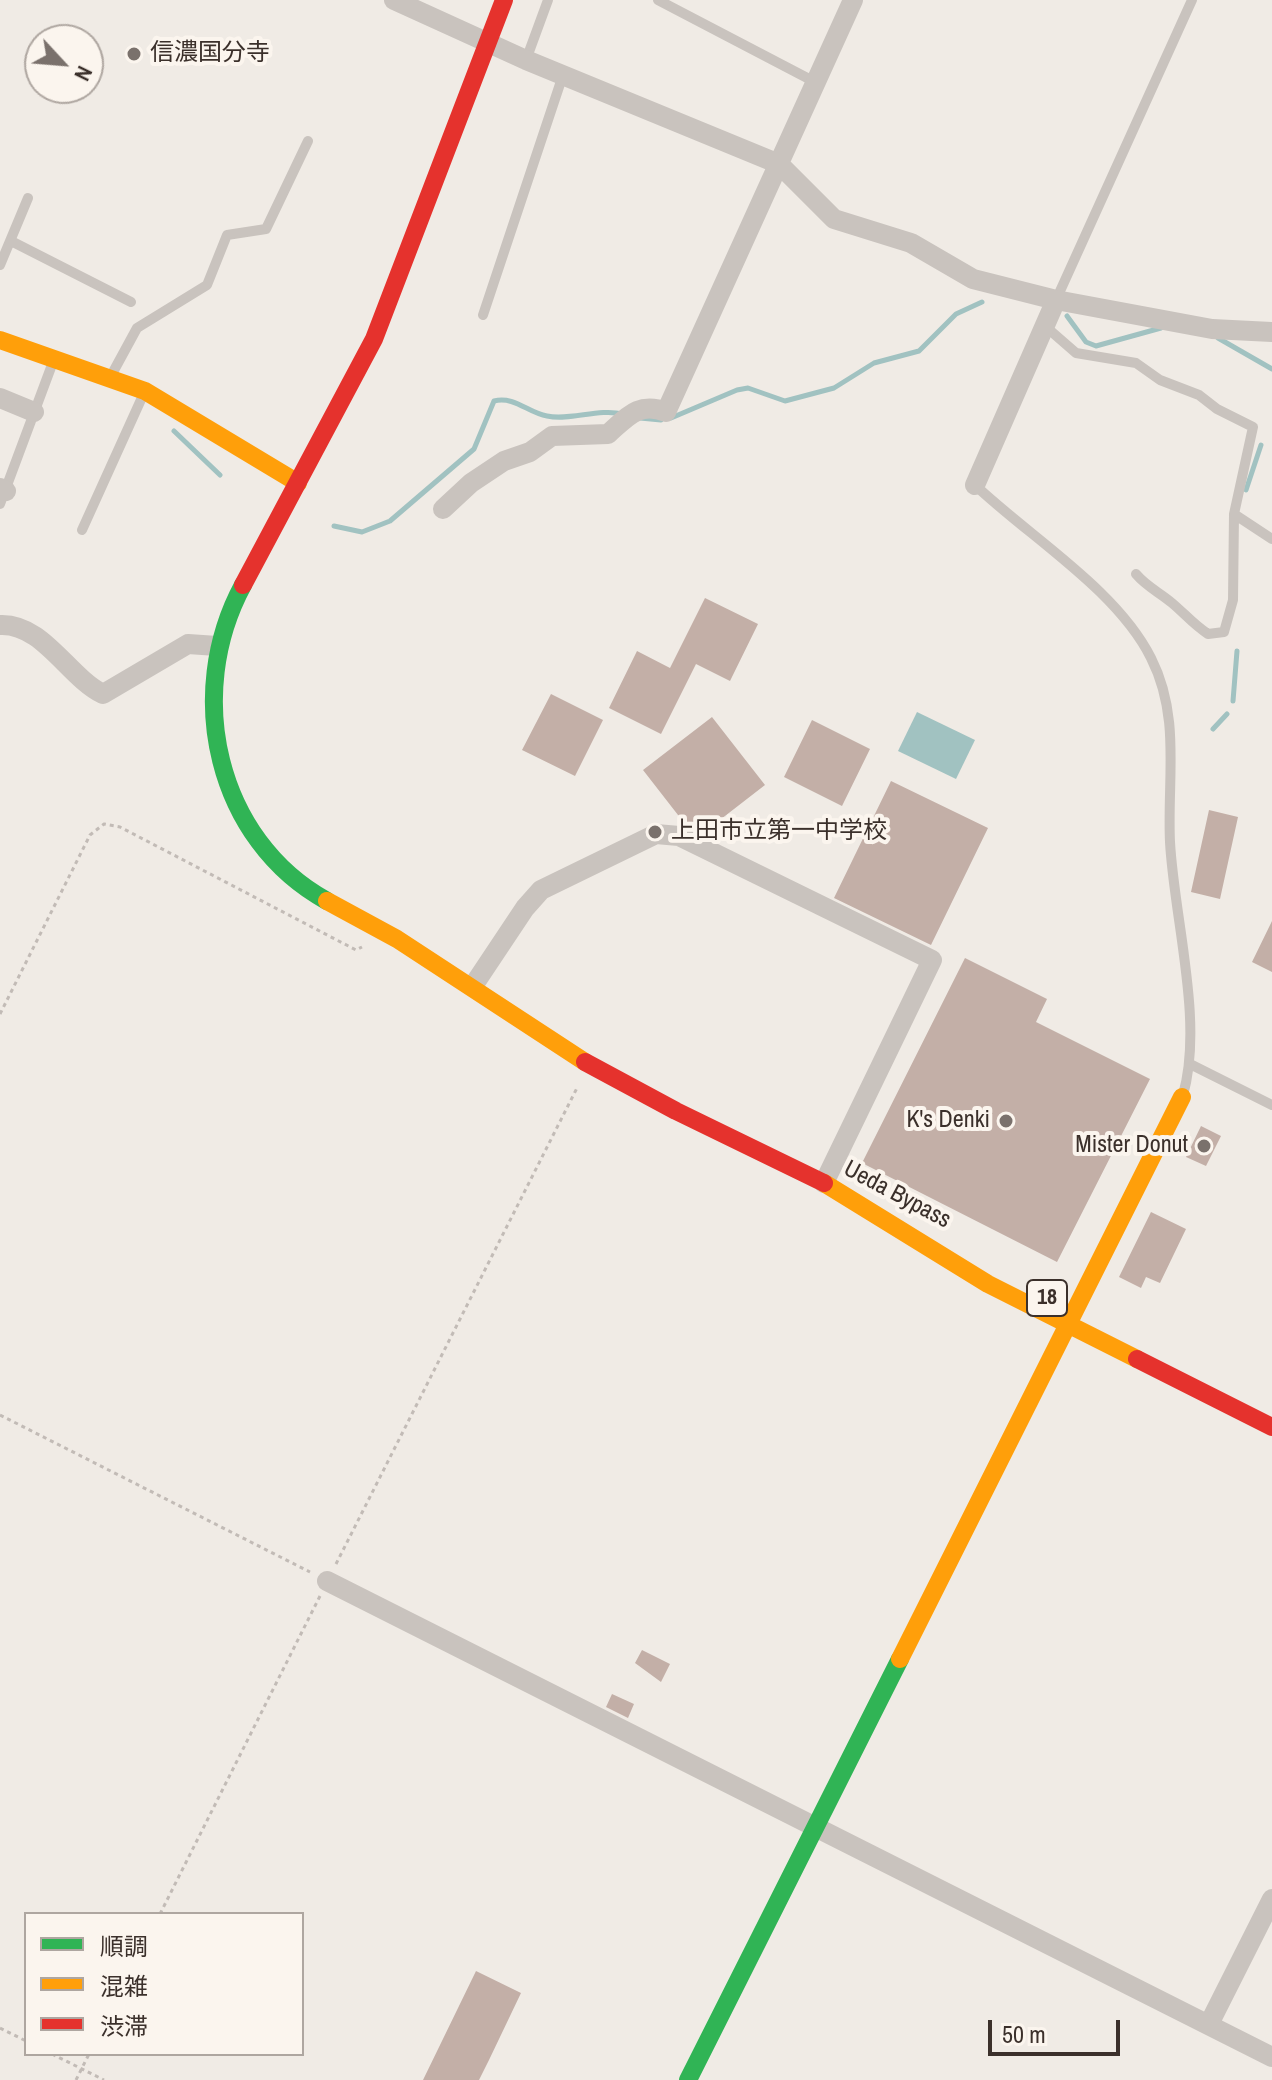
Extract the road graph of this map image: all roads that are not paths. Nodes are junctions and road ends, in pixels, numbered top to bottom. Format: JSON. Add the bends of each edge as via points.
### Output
{"nodes":[{"id":1,"x":394,"y":0,"type":"edge"},
{"id":2,"x":504,"y":0,"type":"edge"},
{"id":3,"x":548,"y":0,"type":"edge"},
{"id":4,"x":658,"y":0,"type":"edge"},
{"id":5,"x":853,"y":0,"type":"edge"},
{"id":6,"x":1192,"y":0,"type":"edge"},
{"id":7,"x":490,"y":44,"type":"junction"},
{"id":8,"x":526,"y":60,"type":"junction"},
{"id":9,"x":563,"y":75,"type":"junction"},
{"id":10,"x":813,"y":81,"type":"junction"},
{"id":11,"x":308,"y":141,"type":"dead end"},
{"id":12,"x":779,"y":164,"type":"junction"},
{"id":13,"x":28,"y":198,"type":"dead end"},
{"id":14,"x":11,"y":241,"type":"junction"},
{"id":15,"x":0,"y":265,"type":"edge"},
{"id":16,"x":1056,"y":300,"type":"junction"},
{"id":17,"x":131,"y":302,"type":"dead end"},
{"id":18,"x":483,"y":315,"type":"dead end"},
{"id":19,"x":1045,"y":326,"type":"junction"},
{"id":20,"x":1272,"y":332,"type":"edge"},
{"id":21,"x":0,"y":340,"type":"edge"},
{"id":22,"x":55,"y":357,"type":"junction"},
{"id":23,"x":110,"y":376,"type":"junction"},
{"id":24,"x":145,"y":391,"type":"junction"},
{"id":25,"x":0,"y":398,"type":"edge"},
{"id":26,"x":34,"y":412,"type":"junction"},
{"id":27,"x":298,"y":483,"type":"junction"},
{"id":28,"x":975,"y":485,"type":"joint"},
{"id":29,"x":2,"y":494,"type":"edge"},
{"id":30,"x":443,"y":509,"type":"dead end"},
{"id":31,"x":1234,"y":514,"type":"junction"},
{"id":32,"x":82,"y":530,"type":"dead end"},
{"id":33,"x":1272,"y":539,"type":"edge"},
{"id":34,"x":1136,"y":574,"type":"dead end"},
{"id":35,"x":0,"y":625,"type":"edge"},
{"id":36,"x":217,"y":646,"type":"junction"},
{"id":37,"x":473,"y":986,"type":"junction"},
{"id":38,"x":1190,"y":1064,"type":"junction"},
{"id":39,"x":1182,"y":1097,"type":"joint"},
{"id":40,"x":1272,"y":1105,"type":"edge"},
{"id":41,"x":824,"y":1183,"type":"junction"},
{"id":42,"x":1072,"y":1317,"type":"junction"},
{"id":43,"x":1272,"y":1410,"type":"edge"},
{"id":44,"x":1272,"y":1427,"type":"edge"},
{"id":45,"x":327,"y":1581,"type":"road end"},
{"id":46,"x":817,"y":1825,"type":"junction"},
{"id":47,"x":1272,"y":1899,"type":"edge"},
{"id":48,"x":1209,"y":2024,"type":"junction"},
{"id":49,"x":1272,"y":2057,"type":"edge"},
{"id":50,"x":688,"y":2080,"type":"edge"}],
"edges":[{"from":1,"to":7,"type":"street"},
{"from":2,"to":7,"type":"main road","name":"Ueda Bypass"},
{"from":3,"to":8,"type":"lane"},
{"from":4,"to":10,"type":"lane"},
{"from":5,"to":10,"type":"street"},
{"from":6,"to":16,"type":"lane"},
{"from":7,"to":8,"type":"street"},
{"from":7,"to":27,"type":"main road","name":"Ueda Bypass","via":[[380,325]]},
{"from":8,"to":9,"type":"street"},
{"from":9,"to":12,"type":"street"},
{"from":9,"to":18,"type":"lane"},
{"from":10,"to":12,"type":"street"},
{"from":11,"to":23,"type":"lane","via":[[266,229],[227,235],[207,285],[137,328]]},
{"from":12,"to":16,"type":"street","via":[[834,219],[911,243],[973,279]]},
{"from":12,"to":30,"type":"street","via":[[666,412],[650,405],[634,410],[608,434],[552,436],[471,483]]},
{"from":13,"to":14,"type":"lane"},
{"from":14,"to":15,"type":"lane"},
{"from":14,"to":17,"type":"lane"},
{"from":16,"to":19,"type":"street"},
{"from":16,"to":20,"type":"street","via":[[1212,329]]},
{"from":19,"to":28,"type":"street"},
{"from":19,"to":31,"type":"lane","via":[[1076,353],[1136,363],[1252,425]]},
{"from":21,"to":22,"type":"main road"},
{"from":22,"to":23,"type":"main road"},
{"from":22,"to":26,"type":"lane"},
{"from":23,"to":24,"type":"main road"},
{"from":24,"to":27,"type":"main road"},
{"from":24,"to":32,"type":"lane"},
{"from":25,"to":26,"type":"street"},
{"from":26,"to":29,"type":"lane"},
{"from":27,"to":36,"type":"main road","name":"Ueda Bypass","via":[[242,583]]},
{"from":28,"to":38,"type":"lane","via":[[1116,605],[1152,658],[1173,736],[1170,839]]},
{"from":31,"to":33,"type":"lane"},
{"from":31,"to":34,"type":"lane","via":[[1233,600],[1222,633],[1201,630]]},
{"from":35,"to":36,"type":"street","via":[[16,625],[52,651],[87,687],[103,694],[188,644]]},
{"from":36,"to":37,"type":"main road","name":"Ueda Bypass","via":[[212,711],[216,746],[240,813],[259,845],[314,896],[384,931]]},
{"from":37,"to":41,"type":"main road","name":"Ueda Bypass","via":[[589,1064]]},
{"from":37,"to":41,"type":"street","via":[[541,890],[656,834],[679,836],[932,960]]},
{"from":38,"to":39,"type":"lane"},
{"from":38,"to":40,"type":"lane"},
{"from":39,"to":42,"type":"main road"},
{"from":41,"to":42,"type":"main road","name":"Ueda Bypass","number":"18"},
{"from":42,"to":43,"type":"main road","name":"Ueda Bypass","number":"18"},
{"from":42,"to":44,"type":"main road","name":"Ueda Bypass","number":"18"},
{"from":42,"to":46,"type":"main road"},
{"from":45,"to":46,"type":"street"},
{"from":46,"to":48,"type":"street"},
{"from":46,"to":50,"type":"main road"},
{"from":47,"to":48,"type":"street"},
{"from":48,"to":49,"type":"street"}]}
